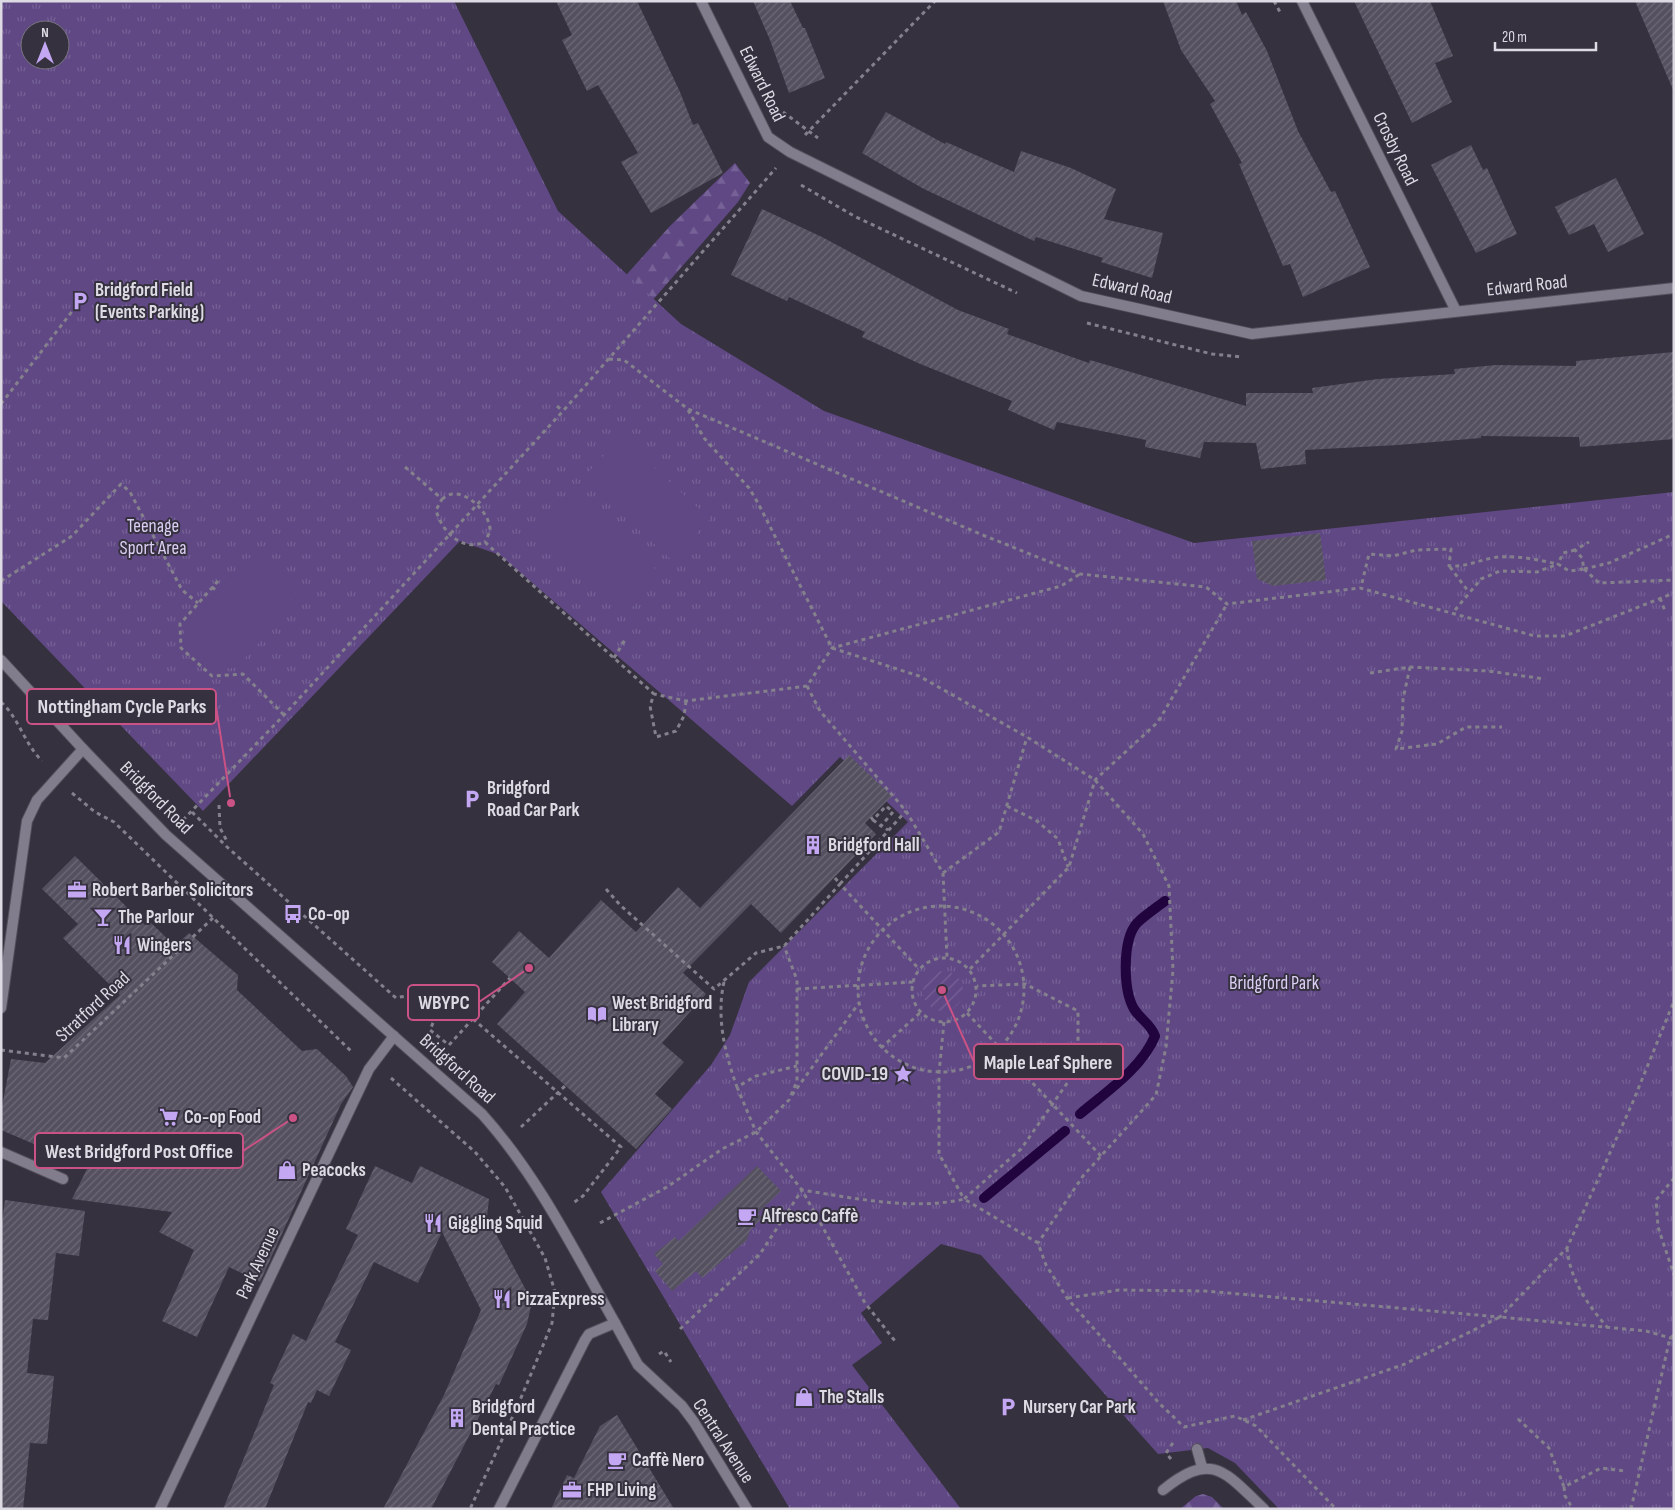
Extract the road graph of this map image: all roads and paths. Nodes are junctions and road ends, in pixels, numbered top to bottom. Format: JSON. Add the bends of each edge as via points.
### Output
{"nodes":[{"id":1,"x":701,"y":1,"type":"edge"},
{"id":2,"x":935,"y":1,"type":"edge"},
{"id":3,"x":1302,"y":1,"type":"edge"},
{"id":4,"x":780,"y":106,"type":"dead end"},
{"id":5,"x":808,"y":132,"type":"junction"},
{"id":6,"x":824,"y":142,"type":"dead end"},
{"id":7,"x":790,"y":152,"type":"junction"},
{"id":8,"x":768,"y":164,"type":"dead end"},
{"id":9,"x":775,"y":170,"type":"junction"},
{"id":10,"x":783,"y":175,"type":"dead end"},
{"id":11,"x":798,"y":184,"type":"dead end"},
{"id":12,"x":1674,"y":288,"type":"edge"},
{"id":13,"x":1021,"y":294,"type":"dead end"},
{"id":14,"x":80,"y":301,"type":"dead end"},
{"id":15,"x":1456,"y":311,"type":"junction"},
{"id":16,"x":1078,"y":321,"type":"dead end"},
{"id":17,"x":1251,"y":358,"type":"dead end"},
{"id":18,"x":609,"y":359,"type":"junction"},
{"id":19,"x":1,"y":404,"type":"edge"},
{"id":20,"x":557,"y":406,"type":"dead end"},
{"id":21,"x":688,"y":410,"type":"junction"},
{"id":22,"x":563,"y":411,"type":"junction"},
{"id":23,"x":405,"y":467,"type":"dead end"},
{"id":24,"x":442,"y":499,"type":"junction"},
{"id":25,"x":476,"y":505,"type":"junction"},
{"id":26,"x":450,"y":534,"type":"junction"},
{"id":27,"x":1674,"y":534,"type":"edge"},
{"id":28,"x":485,"y":542,"type":"junction"},
{"id":29,"x":1589,"y":542,"type":"dead end"},
{"id":30,"x":1575,"y":550,"type":"junction"},
{"id":31,"x":1558,"y":564,"type":"junction"},
{"id":32,"x":1449,"y":566,"type":"junction"},
{"id":33,"x":1584,"y":569,"type":"junction"},
{"id":34,"x":1080,"y":574,"type":"junction"},
{"id":35,"x":1674,"y":580,"type":"edge"},
{"id":36,"x":1,"y":581,"type":"edge"},
{"id":37,"x":218,"y":581,"type":"dead end"},
{"id":38,"x":1362,"y":583,"type":"dead end"},
{"id":39,"x":212,"y":588,"type":"junction"},
{"id":40,"x":1468,"y":591,"type":"junction"},
{"id":41,"x":218,"y":592,"type":"dead end"},
{"id":42,"x":1674,"y":593,"type":"edge"},
{"id":43,"x":1660,"y":598,"type":"junction"},
{"id":44,"x":198,"y":603,"type":"junction"},
{"id":45,"x":1227,"y":604,"type":"junction"},
{"id":46,"x":1455,"y":610,"type":"dead end"},
{"id":47,"x":1665,"y":611,"type":"dead end"},
{"id":48,"x":626,"y":638,"type":"dead end"},
{"id":49,"x":832,"y":648,"type":"junction"},
{"id":50,"x":614,"y":658,"type":"junction"},
{"id":51,"x":1,"y":660,"type":"edge"},
{"id":52,"x":1410,"y":667,"type":"junction"},
{"id":53,"x":1370,"y":672,"type":"dead end"},
{"id":54,"x":1544,"y":679,"type":"dead end"},
{"id":55,"x":807,"y":686,"type":"junction"},
{"id":56,"x":654,"y":694,"type":"junction"},
{"id":57,"x":686,"y":701,"type":"junction"},
{"id":58,"x":1,"y":702,"type":"edge"},
{"id":59,"x":284,"y":715,"type":"junction"},
{"id":60,"x":1502,"y":727,"type":"dead end"},
{"id":61,"x":1027,"y":737,"type":"junction"},
{"id":62,"x":83,"y":749,"type":"junction"},
{"id":63,"x":58,"y":777,"type":"junction"},
{"id":64,"x":1095,"y":780,"type":"junction"},
{"id":65,"x":219,"y":806,"type":"dead end"},
{"id":66,"x":1007,"y":806,"type":"junction"},
{"id":67,"x":906,"y":811,"type":"junction"},
{"id":68,"x":192,"y":812,"type":"junction"},
{"id":69,"x":881,"y":826,"type":"junction"},
{"id":70,"x":888,"y":830,"type":"junction"},
{"id":71,"x":166,"y":835,"type":"junction"},
{"id":72,"x":228,"y":843,"type":"dead end"},
{"id":73,"x":148,"y":854,"type":"junction"},
{"id":74,"x":1069,"y":868,"type":"junction"},
{"id":75,"x":943,"y":873,"type":"junction"},
{"id":76,"x":834,"y":878,"type":"dead end"},
{"id":77,"x":840,"y":884,"type":"junction"},
{"id":78,"x":606,"y":889,"type":"dead end"},
{"id":79,"x":944,"y":905,"type":"junction"},
{"id":80,"x":213,"y":918,"type":"junction"},
{"id":81,"x":882,"y":929,"type":"junction"},
{"id":82,"x":1004,"y":934,"type":"junction"},
{"id":83,"x":784,"y":946,"type":"junction"},
{"id":84,"x":947,"y":958,"type":"junction"},
{"id":85,"x":919,"y":969,"type":"junction"},
{"id":86,"x":970,"y":969,"type":"junction"},
{"id":87,"x":510,"y":978,"type":"dead end"},
{"id":88,"x":724,"y":981,"type":"junction"},
{"id":89,"x":913,"y":982,"type":"junction"},
{"id":90,"x":1025,"y":984,"type":"junction"},
{"id":91,"x":857,"y":986,"type":"junction"},
{"id":92,"x":977,"y":986,"type":"junction"},
{"id":93,"x":797,"y":989,"type":"junction"},
{"id":94,"x":1674,"y":1001,"type":"edge"},
{"id":95,"x":859,"y":1003,"type":"junction"},
{"id":96,"x":1,"y":1008,"type":"edge"},
{"id":97,"x":921,"y":1012,"type":"junction"},
{"id":98,"x":967,"y":1013,"type":"junction"},
{"id":99,"x":473,"y":1019,"type":"junction"},
{"id":100,"x":944,"y":1022,"type":"junction"},
{"id":101,"x":394,"y":1036,"type":"junction"},
{"id":102,"x":881,"y":1048,"type":"junction"},
{"id":103,"x":1000,"y":1048,"type":"junction"},
{"id":104,"x":1,"y":1050,"type":"edge"},
{"id":105,"x":797,"y":1066,"type":"junction"},
{"id":106,"x":369,"y":1068,"type":"junction"},
{"id":107,"x":939,"y":1073,"type":"junction"},
{"id":108,"x":566,"y":1086,"type":"dead end"},
{"id":109,"x":737,"y":1087,"type":"junction"},
{"id":110,"x":558,"y":1093,"type":"junction"},
{"id":111,"x":789,"y":1100,"type":"junction"},
{"id":112,"x":1053,"y":1105,"type":"junction"},
{"id":113,"x":756,"y":1132,"type":"junction"},
{"id":114,"x":506,"y":1141,"type":"junction"},
{"id":115,"x":1,"y":1152,"type":"edge"},
{"id":116,"x":1101,"y":1156,"type":"junction"},
{"id":117,"x":1674,"y":1178,"type":"edge"},
{"id":118,"x":63,"y":1179,"type":"dead end"},
{"id":119,"x":802,"y":1190,"type":"junction"},
{"id":120,"x":964,"y":1199,"type":"junction"},
{"id":121,"x":573,"y":1203,"type":"dead end"},
{"id":122,"x":600,"y":1224,"type":"dead end"},
{"id":123,"x":1038,"y":1243,"type":"junction"},
{"id":124,"x":1567,"y":1248,"type":"junction"},
{"id":125,"x":1674,"y":1274,"type":"edge"},
{"id":126,"x":1067,"y":1298,"type":"junction"},
{"id":127,"x":1500,"y":1317,"type":"junction"},
{"id":128,"x":615,"y":1323,"type":"junction"},
{"id":129,"x":1608,"y":1328,"type":"junction"},
{"id":130,"x":680,"y":1329,"type":"dead end"},
{"id":131,"x":1674,"y":1335,"type":"edge"},
{"id":132,"x":1672,"y":1339,"type":"edge"},
{"id":133,"x":896,"y":1341,"type":"dead end"},
{"id":134,"x":1518,"y":1419,"type":"dead end"},
{"id":135,"x":1243,"y":1420,"type":"junction"},
{"id":136,"x":1197,"y":1449,"type":"dead end"},
{"id":137,"x":1202,"y":1467,"type":"junction"},
{"id":138,"x":1626,"y":1471,"type":"dead end"},
{"id":139,"x":1564,"y":1486,"type":"junction"},
{"id":140,"x":1163,"y":1490,"type":"dead end"},
{"id":141,"x":160,"y":1509,"type":"edge"},
{"id":142,"x":470,"y":1509,"type":"edge"},
{"id":143,"x":499,"y":1509,"type":"edge"},
{"id":144,"x":747,"y":1509,"type":"edge"},
{"id":145,"x":1264,"y":1509,"type":"edge"},
{"id":146,"x":1336,"y":1509,"type":"edge"},
{"id":147,"x":1573,"y":1509,"type":"edge"},
{"id":148,"x":1631,"y":1509,"type":"edge"}],
"edges":[{"from":1,"to":7,"type":"street","name":"Edward Road","via":[[768,137]]},
{"from":2,"to":5,"type":"path"},
{"from":3,"to":15,"type":"street","name":"Crosby Road"},
{"from":4,"to":5,"type":"path","via":[[784,114]]},
{"from":5,"to":6,"type":"path"},
{"from":5,"to":7,"type":"path"},
{"from":7,"to":9,"type":"path"},
{"from":7,"to":15,"type":"street","name":"Edward Road","via":[[1081,296],[1252,334]]},
{"from":8,"to":9,"type":"path"},
{"from":9,"to":10,"type":"path"},
{"from":9,"to":18,"type":"path"},
{"from":11,"to":13,"type":"path","via":[[854,216]]},
{"from":12,"to":15,"type":"street","name":"Edward Road"},
{"from":14,"to":19,"type":"path"},
{"from":16,"to":17,"type":"path","via":[[1212,354]]},
{"from":18,"to":21,"type":"path","via":[[624,360]]},
{"from":18,"to":22,"type":"path"},
{"from":20,"to":22,"type":"path"},
{"from":21,"to":34,"type":"path"},
{"from":21,"to":49,"type":"path","via":[[704,438],[749,488]]},
{"from":22,"to":25,"type":"path"},
{"from":23,"to":24,"type":"path"},
{"from":24,"to":25,"type":"path","via":[[452,493],[464,495]]},
{"from":24,"to":26,"type":"path","via":[[436,510],[440,523]]},
{"from":25,"to":26,"type":"path"},
{"from":25,"to":28,"type":"path","via":[[487,516],[490,531]]},
{"from":26,"to":28,"type":"path","via":[[463,544],[475,546]]},
{"from":26,"to":59,"type":"path"},
{"from":27,"to":33,"type":"path","via":[[1609,563]]},
{"from":28,"to":50,"type":"path"},
{"from":29,"to":30,"type":"path"},
{"from":30,"to":31,"type":"path","via":[[1563,552]]},
{"from":30,"to":33,"type":"path","via":[[1582,558]]},
{"from":31,"to":32,"type":"path","via":[[1493,558],[1462,567]]},
{"from":31,"to":33,"type":"path","via":[[1569,571]]},
{"from":31,"to":40,"type":"path","via":[[1537,572],[1500,571],[1480,579]]},
{"from":32,"to":38,"type":"path","via":[[1451,549],[1416,550],[1393,556],[1369,554]]},
{"from":32,"to":40,"type":"path"},
{"from":33,"to":35,"type":"path","via":[[1599,583]]},
{"from":34,"to":45,"type":"path","via":[[1206,588]]},
{"from":34,"to":49,"type":"path","via":[[1060,586]]},
{"from":36,"to":44,"type":"path","via":[[72,536],[121,484],[130,492],[182,590]]},
{"from":37,"to":39,"type":"path"},
{"from":39,"to":41,"type":"path"},
{"from":39,"to":44,"type":"path"},
{"from":40,"to":46,"type":"path"},
{"from":42,"to":43,"type":"path"},
{"from":43,"to":45,"type":"path","via":[[1565,636],[1535,636],[1360,588]]},
{"from":43,"to":47,"type":"path"},
{"from":44,"to":59,"type":"path","via":[[180,624],[181,648],[212,676],[243,674]]},
{"from":45,"to":64,"type":"path","via":[[1158,722]]},
{"from":48,"to":50,"type":"path"},
{"from":49,"to":55,"type":"path"},
{"from":49,"to":61,"type":"path","via":[[919,676]]},
{"from":50,"to":56,"type":"path"},
{"from":51,"to":62,"type":"street","name":"Bridgford Road"},
{"from":52,"to":53,"type":"path"},
{"from":52,"to":54,"type":"path","via":[[1488,671]]},
{"from":52,"to":60,"type":"path","via":[[1403,699],[1402,730],[1396,749],[1437,744],[1466,727]]},
{"from":55,"to":57,"type":"path"},
{"from":55,"to":67,"type":"path","via":[[820,711]]},
{"from":56,"to":57,"type":"path"},
{"from":56,"to":57,"type":"path","via":[[650,706],[656,737],[676,731],[684,716]]},
{"from":58,"to":63,"type":"path","via":[[11,711],[30,748]]},
{"from":59,"to":68,"type":"path"},
{"from":61,"to":64,"type":"path"},
{"from":61,"to":66,"type":"path"},
{"from":62,"to":63,"type":"street"},
{"from":62,"to":71,"type":"street","name":"Bridgford Road"},
{"from":63,"to":73,"type":"path","via":[[80,800],[114,822]]},
{"from":63,"to":96,"type":"street","via":[[37,800],[27,821]]},
{"from":64,"to":74,"type":"path"},
{"from":64,"to":116,"type":"path","via":[[1143,834],[1169,886],[1172,970],[1166,1047],[1156,1095]]},
{"from":65,"to":72,"type":"path","via":[[220,828]]},
{"from":66,"to":74,"type":"path","via":[[1037,821],[1058,839]]},
{"from":66,"to":75,"type":"path","via":[[999,832]]},
{"from":67,"to":70,"type":"path"},
{"from":67,"to":75,"type":"path"},
{"from":68,"to":71,"type":"path"},
{"from":68,"to":99,"type":"path","via":[[396,998],[411,994],[427,999],[438,1010],[430,1030],[449,1046]]},
{"from":69,"to":69,"type":"path","via":[[893,812],[886,806],[872,818]]},
{"from":69,"to":70,"type":"path"},
{"from":70,"to":77,"type":"path"},
{"from":71,"to":73,"type":"path"},
{"from":71,"to":101,"type":"street","name":"Bridgford Road"},
{"from":73,"to":80,"type":"path"},
{"from":74,"to":82,"type":"path"},
{"from":75,"to":79,"type":"path"},
{"from":76,"to":77,"type":"path"},
{"from":77,"to":81,"type":"path"},
{"from":77,"to":83,"type":"path"},
{"from":78,"to":88,"type":"path","via":[[714,989]]},
{"from":79,"to":81,"type":"path","via":[[921,907],[900,915]]},
{"from":79,"to":82,"type":"path","via":[[977,913]]},
{"from":79,"to":84,"type":"path"},
{"from":80,"to":104,"type":"path","name":"Stratford Road","via":[[64,1058]]},
{"from":80,"to":106,"type":"path"},
{"from":81,"to":85,"type":"path"},
{"from":81,"to":91,"type":"path","via":[[864,955]]},
{"from":82,"to":86,"type":"path"},
{"from":82,"to":90,"type":"path","via":[[1015,948]]},
{"from":83,"to":88,"type":"path","via":[[756,952]]},
{"from":83,"to":93,"type":"path","via":[[797,980]]},
{"from":84,"to":85,"type":"path","via":[[937,958]]},
{"from":84,"to":86,"type":"path"},
{"from":85,"to":89,"type":"path"},
{"from":86,"to":92,"type":"path"},
{"from":87,"to":99,"type":"path"},
{"from":88,"to":109,"type":"path","via":[[720,999],[722,1023],[727,1060]]},
{"from":89,"to":91,"type":"path"},
{"from":89,"to":97,"type":"path","via":[[912,993]]},
{"from":90,"to":92,"type":"path"},
{"from":90,"to":103,"type":"path","via":[[1023,1008],[1015,1030]]},
{"from":90,"to":112,"type":"path","via":[[1078,1010],[1078,1047],[1068,1082]]},
{"from":91,"to":93,"type":"path"},
{"from":91,"to":95,"type":"path"},
{"from":92,"to":98,"type":"path","via":[[975,1000]]},
{"from":93,"to":105,"type":"path"},
{"from":94,"to":124,"type":"path"},
{"from":95,"to":102,"type":"path","via":[[862,1020]]},
{"from":95,"to":111,"type":"path"},
{"from":97,"to":100,"type":"path"},
{"from":97,"to":102,"type":"path"},
{"from":98,"to":100,"type":"path","via":[[956,1020]]},
{"from":98,"to":103,"type":"path"},
{"from":99,"to":110,"type":"path"},
{"from":100,"to":107,"type":"path"},
{"from":101,"to":106,"type":"street","name":"Park Avenue"},
{"from":101,"to":114,"type":"street","name":"Bridgford Road","via":[[482,1114]]},
{"from":102,"to":107,"type":"path","via":[[908,1066]]},
{"from":103,"to":107,"type":"path","via":[[983,1062],[962,1070]]},
{"from":103,"to":112,"type":"path"},
{"from":105,"to":109,"type":"path","via":[[756,1076]]},
{"from":105,"to":111,"type":"path","via":[[797,1081]]},
{"from":106,"to":141,"type":"street","name":"Park Avenue"},
{"from":106,"to":142,"type":"path","via":[[399,1084],[475,1152],[505,1187],[545,1258],[555,1292],[552,1323],[544,1344]]},
{"from":107,"to":120,"type":"path","via":[[939,1154]]},
{"from":108,"to":110,"type":"path"},
{"from":109,"to":113,"type":"path"},
{"from":110,"to":114,"type":"path"},
{"from":110,"to":121,"type":"path","via":[[621,1147],[583,1196]]},
{"from":111,"to":113,"type":"path"},
{"from":112,"to":116,"type":"path"},
{"from":112,"to":120,"type":"path","via":[[1021,1149]]},
{"from":113,"to":119,"type":"path"},
{"from":113,"to":122,"type":"path","via":[[722,1149],[667,1187]]},
{"from":114,"to":128,"type":"street","name":"Bridgford Road","via":[[554,1214]]},
{"from":115,"to":118,"type":"street"},
{"from":116,"to":123,"type":"path","via":[[1083,1176]]},
{"from":117,"to":125,"type":"path","via":[[1656,1200],[1658,1227]]},
{"from":119,"to":120,"type":"path","via":[[857,1199],[940,1204]]},
{"from":119,"to":130,"type":"path","via":[[760,1254]]},
{"from":119,"to":133,"type":"path","via":[[865,1304]]},
{"from":120,"to":123,"type":"path"},
{"from":123,"to":126,"type":"path","via":[[1046,1265]]},
{"from":124,"to":127,"type":"path"},
{"from":124,"to":129,"type":"path","via":[[1569,1267],[1595,1314]]},
{"from":126,"to":127,"type":"path","via":[[1119,1290],[1205,1290]]},
{"from":126,"to":135,"type":"path","via":[[1184,1427],[1235,1416]]},
{"from":127,"to":129,"type":"path"},
{"from":127,"to":135,"type":"path","via":[[1405,1364]]},
{"from":128,"to":143,"type":"street","via":[[589,1334],[585,1340]]},
{"from":128,"to":144,"type":"street","name":"Central Avenue","via":[[638,1365],[682,1406],[694,1422]]},
{"from":129,"to":132,"type":"path","via":[[1646,1330]]},
{"from":131,"to":132,"type":"path"},
{"from":132,"to":148,"type":"path"},
{"from":134,"to":139,"type":"path","via":[[1549,1448]]},
{"from":135,"to":146,"type":"path","via":[[1256,1426]]},
{"from":136,"to":137,"type":"street"},
{"from":137,"to":140,"type":"street","via":[[1183,1474]]},
{"from":137,"to":145,"type":"street","via":[[1226,1473]]},
{"from":138,"to":139,"type":"path","via":[[1601,1468]]},
{"from":139,"to":147,"type":"path","via":[[1565,1496]]}]}
